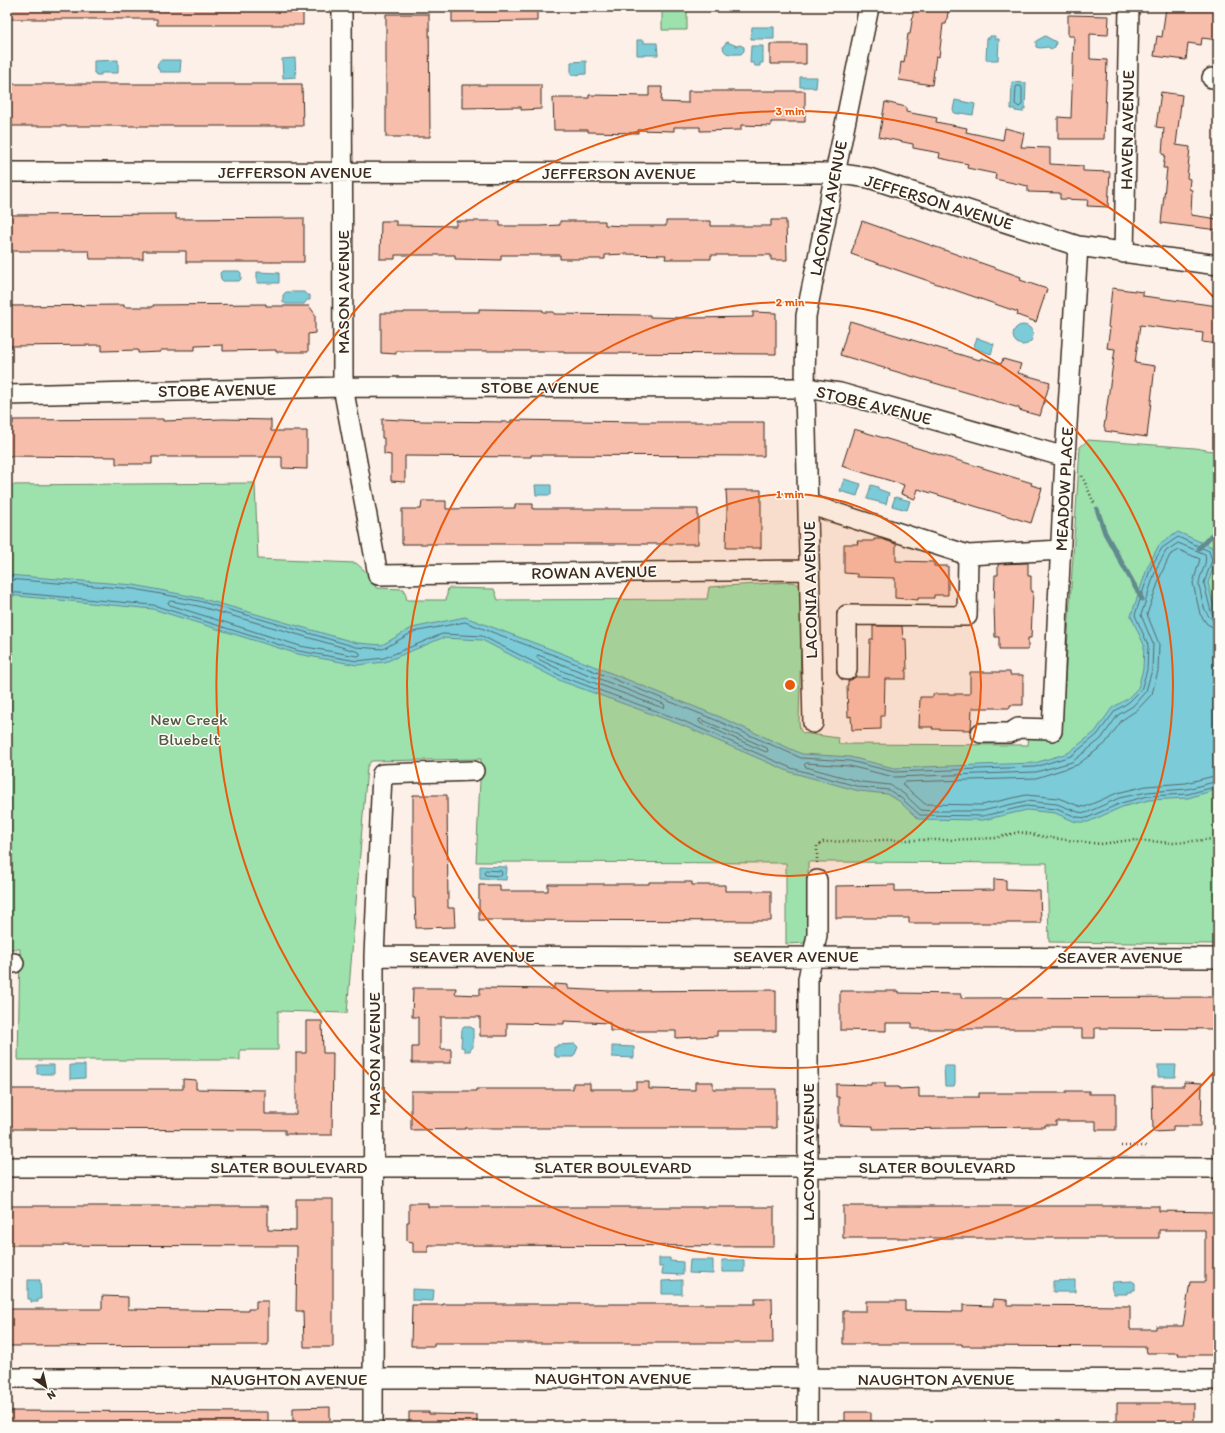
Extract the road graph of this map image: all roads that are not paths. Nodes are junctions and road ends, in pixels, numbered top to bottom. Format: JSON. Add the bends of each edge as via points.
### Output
{"nodes":[{"id":1,"x":342,"y":7,"type":"edge"},
{"id":2,"x":869,"y":7,"type":"edge"},
{"id":3,"x":1129,"y":7,"type":"edge"},
{"id":4,"x":7,"y":172,"type":"edge"},
{"id":5,"x":343,"y":172,"type":"junction"},
{"id":6,"x":834,"y":173,"type":"junction"},
{"id":7,"x":1078,"y":246,"type":"junction"},
{"id":8,"x":1124,"y":253,"type":"junction"},
{"id":9,"x":1218,"y":265,"type":"edge"},
{"id":10,"x":343,"y":387,"type":"junction"},
{"id":11,"x":805,"y":388,"type":"junction"},
{"id":12,"x":7,"y":395,"type":"edge"},
{"id":13,"x":1065,"y":457,"type":"junction"},
{"id":14,"x":808,"y":504,"type":"junction"},
{"id":15,"x":1061,"y":550,"type":"junction"},
{"id":16,"x":968,"y":555,"type":"junction"},
{"id":17,"x":809,"y":570,"type":"junction"},
{"id":18,"x":378,"y":574,"type":"joint"},
{"id":19,"x":847,"y":670,"type":"dead end"},
{"id":20,"x":814,"y":723,"type":"dead end"},
{"id":21,"x":981,"y":733,"type":"dead end"},
{"id":22,"x":474,"y":771,"type":"dead end"},
{"id":23,"x":817,"y":880,"type":"road end"},
{"id":24,"x":374,"y":956,"type":"junction"},
{"id":25,"x":813,"y":956,"type":"junction"},
{"id":26,"x":1218,"y":958,"type":"edge"},
{"id":27,"x":373,"y":1167,"type":"junction"},
{"id":28,"x":808,"y":1167,"type":"junction"},
{"id":29,"x":7,"y":1168,"type":"edge"},
{"id":30,"x":1218,"y":1168,"type":"edge"},
{"id":31,"x":7,"y":1378,"type":"edge"},
{"id":32,"x":807,"y":1378,"type":"junction"},
{"id":33,"x":374,"y":1379,"type":"junction"},
{"id":34,"x":1218,"y":1380,"type":"edge"},
{"id":35,"x":373,"y":1426,"type":"edge"},
{"id":36,"x":807,"y":1426,"type":"edge"}],
"edges":[{"from":1,"to":5,"type":"street","name":"MASON AVENUE"},
{"from":2,"to":6,"type":"street","name":"LACONIA AVENUE"},
{"from":3,"to":8,"type":"street","name":"HAVEN AVENUE"},
{"from":4,"to":5,"type":"street","name":"JEFFERSON AVENUE"},
{"from":5,"to":6,"type":"street","name":"JEFFERSON AVENUE"},
{"from":5,"to":10,"type":"street","name":"MASON AVENUE"},
{"from":6,"to":7,"type":"street","name":"JEFFERSON AVENUE","via":[[869,178]]},
{"from":6,"to":11,"type":"street","name":"LACONIA AVENUE","via":[[806,316]]},
{"from":7,"to":8,"type":"street","name":"JEFFERSON AVENUE"},
{"from":7,"to":13,"type":"street","name":"MEADOW PLACE"},
{"from":8,"to":9,"type":"street","name":"JEFFERSON AVENUE"},
{"from":10,"to":11,"type":"street","name":"STOBE AVENUE"},
{"from":10,"to":12,"type":"street","name":"STOBE AVENUE"},
{"from":10,"to":18,"type":"street","name":"MASON AVENUE"},
{"from":11,"to":13,"type":"street","name":"STOBE AVENUE","via":[[840,393]]},
{"from":11,"to":14,"type":"street","name":"LACONIA AVENUE"},
{"from":13,"to":15,"type":"street","name":"MEADOW PLACE"},
{"from":14,"to":16,"type":"street"},
{"from":14,"to":17,"type":"street","name":"LACONIA AVENUE"},
{"from":15,"to":16,"type":"street"},
{"from":15,"to":21,"type":"street","name":"MEADOW PLACE","via":[[1052,730],[1018,728],[1010,733]]},
{"from":16,"to":19,"type":"street","via":[[967,616],[846,615]]},
{"from":17,"to":18,"type":"street","name":"ROWAN AVENUE"},
{"from":17,"to":20,"type":"street","name":"LACONIA AVENUE"},
{"from":22,"to":24,"type":"street","name":"MASON AVENUE","via":[[382,774]]},
{"from":23,"to":25,"type":"street","name":"LACONIA AVENUE","via":[[817,935]]},
{"from":24,"to":25,"type":"street","name":"SEAVER AVENUE"},
{"from":24,"to":27,"type":"street","name":"MASON AVENUE"},
{"from":25,"to":26,"type":"street","name":"SEAVER AVENUE"},
{"from":25,"to":28,"type":"street","name":"LACONIA AVENUE","via":[[808,979]]},
{"from":27,"to":28,"type":"street","name":"SLATER BOULEVARD"},
{"from":27,"to":29,"type":"street","name":"SLATER BOULEVARD"},
{"from":27,"to":33,"type":"street","name":"MASON AVENUE"},
{"from":28,"to":30,"type":"street","name":"SLATER BOULEVARD"},
{"from":28,"to":32,"type":"street","name":"LACONIA AVENUE"},
{"from":31,"to":33,"type":"street","name":"NAUGHTON AVENUE"},
{"from":32,"to":33,"type":"street","name":"NAUGHTON AVENUE"},
{"from":32,"to":34,"type":"street","name":"NAUGHTON AVENUE"},
{"from":32,"to":36,"type":"street","name":"LACONIA AVENUE"},
{"from":33,"to":35,"type":"street","name":"MASON AVENUE"}]}
